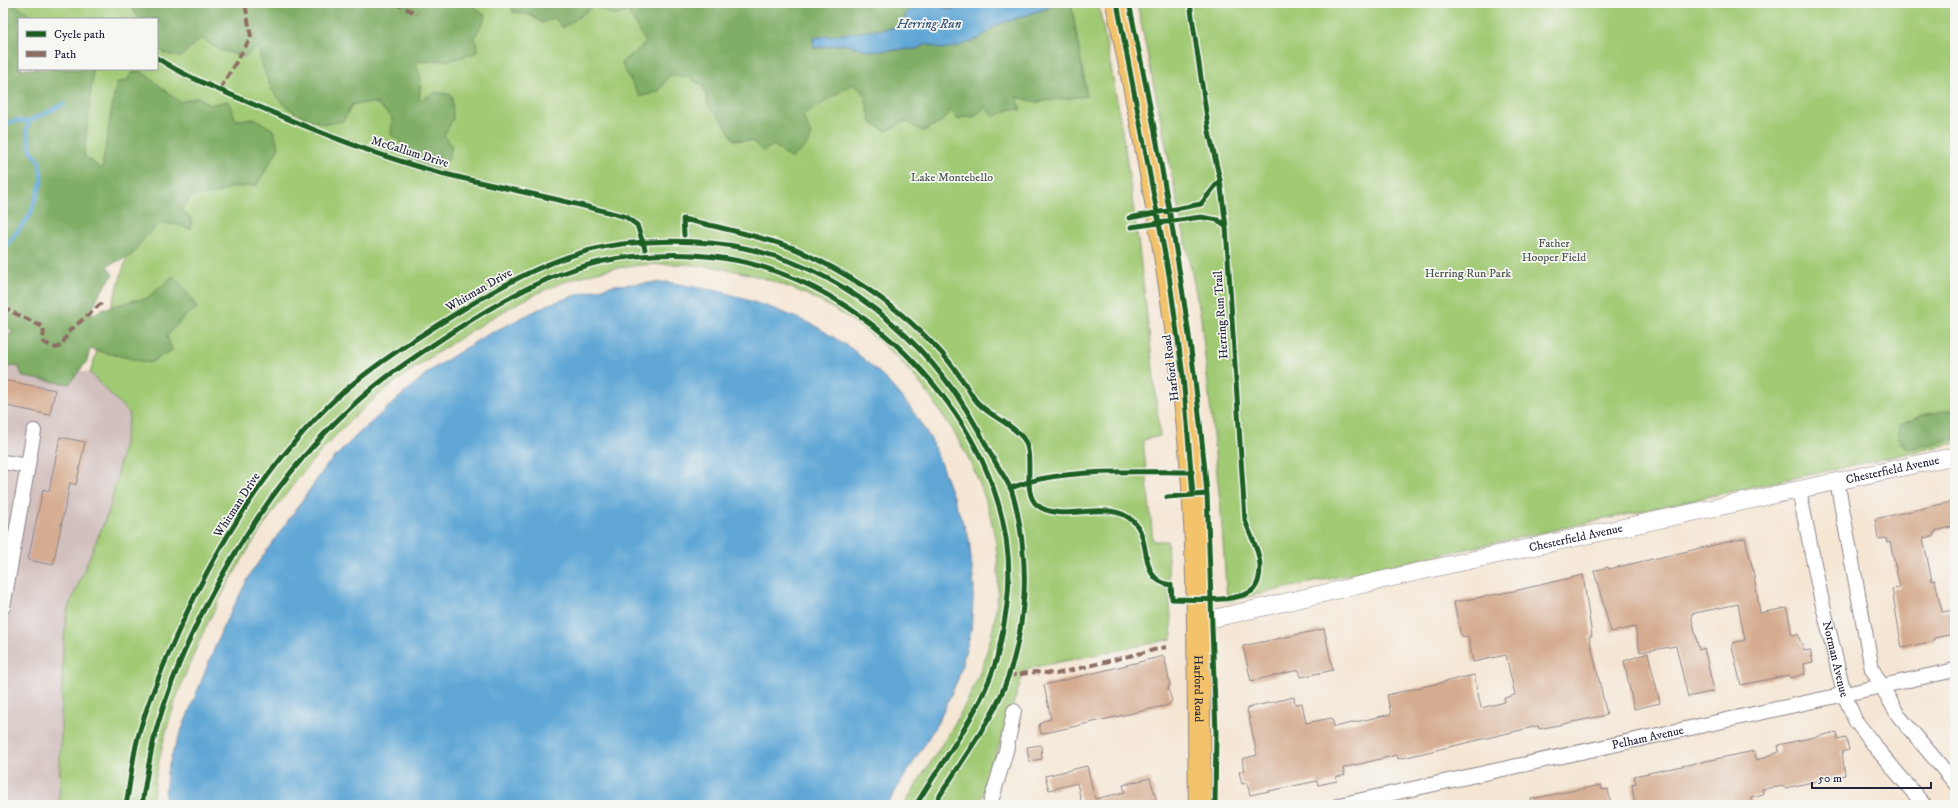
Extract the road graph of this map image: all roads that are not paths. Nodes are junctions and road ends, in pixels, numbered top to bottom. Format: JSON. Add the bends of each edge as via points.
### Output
{"nodes":[{"id":1,"x":1117,"y":3,"type":"edge"},
{"id":2,"x":34,"y":431,"type":"dead end"},
{"id":3,"x":1955,"y":456,"type":"edge"},
{"id":4,"x":3,"y":462,"type":"edge"},
{"id":5,"x":28,"y":466,"type":"junction"},
{"id":6,"x":1838,"y":481,"type":"junction"},
{"id":7,"x":1799,"y":490,"type":"junction"},
{"id":8,"x":3,"y":607,"type":"edge"},
{"id":9,"x":1198,"y":622,"type":"junction"},
{"id":10,"x":1955,"y":670,"type":"edge"},
{"id":11,"x":1880,"y":686,"type":"junction"},
{"id":12,"x":1844,"y":694,"type":"junction"},
{"id":13,"x":1014,"y":711,"type":"dead end"},
{"id":14,"x":1955,"y":783,"type":"edge"},
{"id":15,"x":990,"y":805,"type":"edge"},
{"id":16,"x":1200,"y":805,"type":"edge"},
{"id":17,"x":1339,"y":805,"type":"edge"},
{"id":18,"x":1924,"y":805,"type":"edge"}],
"edges":[{"from":1,"to":9,"type":"main road","name":"Harford Road","via":[[1169,275],[1182,368],[1193,487]]},
{"from":2,"to":5,"type":"street"},
{"from":3,"to":6,"type":"street","name":"Chesterfield Avenue"},
{"from":4,"to":5,"type":"street"},
{"from":5,"to":8,"type":"street"},
{"from":6,"to":7,"type":"street","name":"Chesterfield Avenue"},
{"from":6,"to":11,"type":"street","via":[[1867,651]]},
{"from":7,"to":9,"type":"street","name":"Chesterfield Avenue","via":[[1438,567]]},
{"from":7,"to":12,"type":"street","name":"Norman Avenue"},
{"from":9,"to":16,"type":"main road","name":"Harford Road"},
{"from":10,"to":11,"type":"street","name":"Pelham Avenue"},
{"from":11,"to":12,"type":"street","name":"Pelham Avenue"},
{"from":11,"to":14,"type":"street","via":[[1898,715]]},
{"from":12,"to":17,"type":"street","name":"Pelham Avenue"},
{"from":12,"to":18,"type":"street","name":"Norman Avenue","via":[[1855,720]]},
{"from":13,"to":15,"type":"street","via":[[1006,751]]}]}
